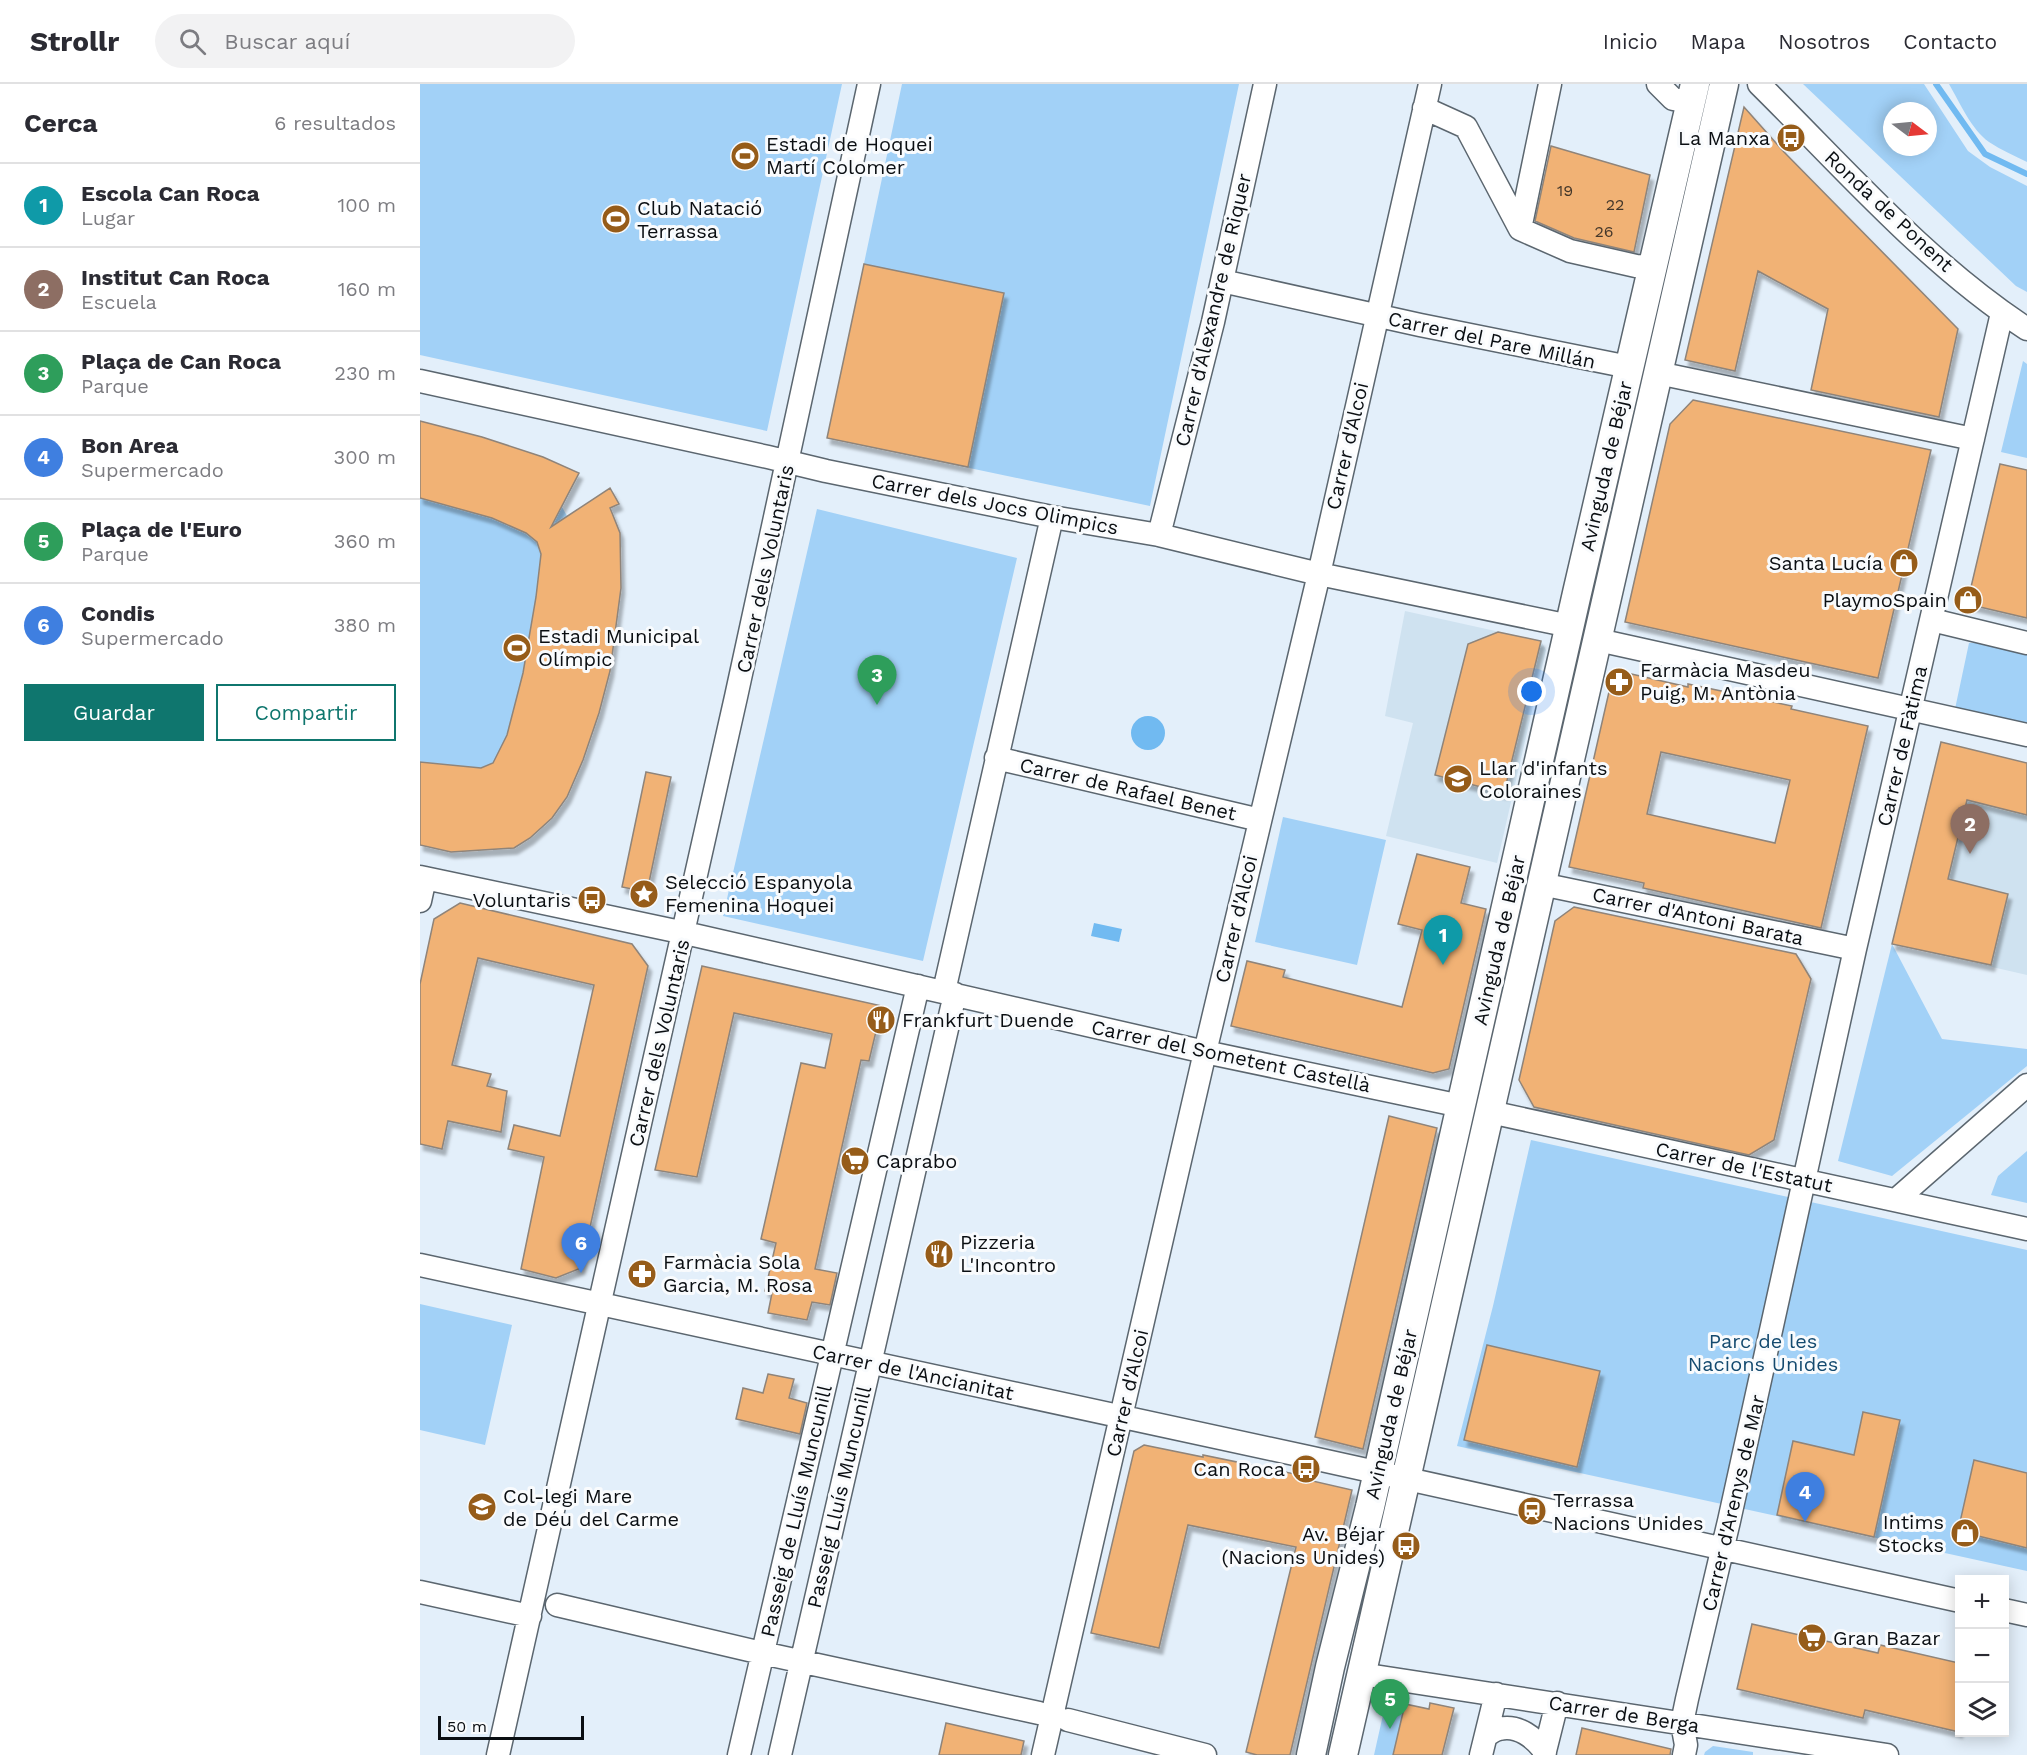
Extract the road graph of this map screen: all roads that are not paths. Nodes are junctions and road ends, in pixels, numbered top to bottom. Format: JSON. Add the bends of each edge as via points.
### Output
{"nodes":[{"id":1,"x":869,"y":84,"type":"edge"},
{"id":2,"x":1265,"y":84,"type":"edge"},
{"id":3,"x":1430,"y":84,"type":"edge"},
{"id":4,"x":1550,"y":84,"type":"edge"},
{"id":5,"x":1724,"y":84,"type":"edge"},
{"id":6,"x":1759,"y":84,"type":"edge"},
{"id":7,"x":1680,"y":99,"type":"edge"},
{"id":8,"x":1424,"y":108,"type":"junction"},
{"id":9,"x":1520,"y":229,"type":"junction"},
{"id":10,"x":1689,"y":239,"type":"junction"},
{"id":11,"x":1654,"y":267,"type":"junction"},
{"id":12,"x":1222,"y":281,"type":"junction"},
{"id":13,"x":2002,"y":313,"type":"junction"},
{"id":14,"x":1376,"y":316,"type":"junction"},
{"id":15,"x":2027,"y":329,"type":"edge"},
{"id":16,"x":1629,"y":367,"type":"junction"},
{"id":17,"x":1658,"y":373,"type":"junction"},
{"id":18,"x":420,"y":381,"type":"edge"},
{"id":19,"x":1973,"y":439,"type":"junction"},
{"id":20,"x":788,"y":461,"type":"junction"},
{"id":21,"x":1052,"y":517,"type":"junction"},
{"id":22,"x":1159,"y":535,"type":"junction"},
{"id":23,"x":1318,"y":574,"type":"junction"},
{"id":24,"x":1932,"y":620,"type":"junction"},
{"id":25,"x":1570,"y":626,"type":"junction"},
{"id":26,"x":1598,"y":640,"type":"junction"},
{"id":27,"x":2027,"y":643,"type":"edge"},
{"id":28,"x":1910,"y":708,"type":"junction"},
{"id":29,"x":2027,"y":735,"type":"edge"},
{"id":30,"x":996,"y":758,"type":"junction"},
{"id":31,"x":1260,"y":820,"type":"junction"},
{"id":32,"x":422,"y":878,"type":"edge"},
{"id":33,"x":1541,"y":884,"type":"junction"},
{"id":34,"x":420,"y":901,"type":"edge"},
{"id":35,"x":684,"y":933,"type":"junction"},
{"id":36,"x":1855,"y":949,"type":"junction"},
{"id":37,"x":918,"y":986,"type":"junction"},
{"id":38,"x":949,"y":993,"type":"junction"},
{"id":39,"x":1205,"y":1052,"type":"junction"},
{"id":40,"x":2027,"y":1085,"type":"edge"},
{"id":41,"x":1461,"y":1106,"type":"junction"},
{"id":42,"x":1490,"y":1112,"type":"junction"},
{"id":43,"x":1804,"y":1180,"type":"junction"},
{"id":44,"x":1896,"y":1200,"type":"junction"},
{"id":45,"x":2027,"y":1229,"type":"edge"},
{"id":46,"x":420,"y":1265,"type":"edge"},
{"id":47,"x":600,"y":1304,"type":"junction"},
{"id":48,"x":832,"y":1355,"type":"junction"},
{"id":49,"x":870,"y":1363,"type":"junction"},
{"id":50,"x":1122,"y":1418,"type":"junction"},
{"id":51,"x":1378,"y":1473,"type":"junction"},
{"id":52,"x":1406,"y":1479,"type":"junction"},
{"id":53,"x":1723,"y":1548,"type":"junction"},
{"id":54,"x":420,"y":1592,"type":"edge"},
{"id":55,"x":1955,"y":1600,"type":"edge"},
{"id":56,"x":557,"y":1605,"type":"dead end"},
{"id":57,"x":2009,"y":1611,"type":"edge"},
{"id":58,"x":2027,"y":1615,"type":"edge"},
{"id":59,"x":530,"y":1616,"type":"junction"},
{"id":60,"x":762,"y":1653,"type":"junction"},
{"id":61,"x":802,"y":1661,"type":"junction"},
{"id":62,"x":1361,"y":1674,"type":"junction"},
{"id":63,"x":1496,"y":1694,"type":"junction"},
{"id":64,"x":1557,"y":1703,"type":"junction"},
{"id":65,"x":1039,"y":1713,"type":"dead end"},
{"id":66,"x":1068,"y":1720,"type":"dead end"},
{"id":67,"x":1682,"y":1723,"type":"junction"},
{"id":68,"x":1483,"y":1746,"type":"edge"},
{"id":69,"x":1545,"y":1753,"type":"edge"},
{"id":70,"x":1859,"y":1753,"type":"edge"},
{"id":71,"x":498,"y":1755,"type":"edge"},
{"id":72,"x":739,"y":1755,"type":"edge"},
{"id":73,"x":780,"y":1755,"type":"edge"},
{"id":74,"x":1043,"y":1755,"type":"edge"},
{"id":75,"x":1205,"y":1755,"type":"edge"},
{"id":76,"x":1311,"y":1755,"type":"edge"},
{"id":77,"x":1343,"y":1755,"type":"edge"},
{"id":78,"x":1684,"y":1755,"type":"edge"},
{"id":79,"x":1887,"y":1755,"type":"edge"}],
"edges":[{"from":1,"to":20,"type":"street","name":"Carrer dels Voluntaris"},
{"from":2,"to":12,"type":"street","name":"Carrer d'Alexandre de Riquer"},
{"from":3,"to":8,"type":"street","name":"Carrer d'Alcoi"},
{"from":4,"to":9,"type":"street"},
{"from":5,"to":10,"type":"main road","name":"Avinguda de Béjar"},
{"from":6,"to":13,"type":"street","name":"Ronda de Ponent","via":[[1898,224]]},
{"from":7,"to":10,"type":"main road","name":"Avinguda de Béjar","via":[[1698,146],[1687,192]]},
{"from":7,"to":11,"type":"main road","name":"Avinguda de Béjar"},
{"from":8,"to":9,"type":"street","via":[[1466,127]]},
{"from":8,"to":14,"type":"street","name":"Carrer d'Alcoi"},
{"from":9,"to":11,"type":"street","via":[[1570,251]]},
{"from":10,"to":17,"type":"main road","name":"Avinguda de Béjar"},
{"from":11,"to":16,"type":"main road","name":"Avinguda de Béjar"},
{"from":12,"to":14,"type":"street","name":"Carrer del Pare Millán"},
{"from":12,"to":22,"type":"street","name":"Carrer d'Alexandre de Riquer"},
{"from":13,"to":15,"type":"street","name":"Ronda de Ponent"},
{"from":13,"to":19,"type":"street","name":"Carrer de Fàtima"},
{"from":14,"to":16,"type":"street","name":"Carrer del Pare Millán"},
{"from":14,"to":23,"type":"street","name":"Carrer d'Alcoi"},
{"from":16,"to":17,"type":"main road","name":"Carrer del Pare Millán"},
{"from":16,"to":25,"type":"main road","name":"Avinguda de Béjar"},
{"from":17,"to":19,"type":"street","name":"Carrer del Pare Millán"},
{"from":17,"to":26,"type":"main road","name":"Avinguda de Béjar"},
{"from":18,"to":20,"type":"street","name":"Carrer dels Jocs Olimpics"},
{"from":19,"to":24,"type":"street","name":"Carrer de Fàtima"},
{"from":20,"to":21,"type":"street","name":"Carrer dels Jocs Olimpics"},
{"from":20,"to":35,"type":"street","name":"Carrer dels Voluntaris"},
{"from":21,"to":22,"type":"street","name":"Carrer dels Jocs Olimpics"},
{"from":21,"to":30,"type":"street","name":"Passeig Lluís Muncunill"},
{"from":22,"to":23,"type":"street","name":"Carrer dels Jocs Olimpics"},
{"from":23,"to":25,"type":"street","name":"Carrer dels Jocs Olimpics"},
{"from":23,"to":31,"type":"street","name":"Carrer d'Alcoi"},
{"from":24,"to":27,"type":"street"},
{"from":24,"to":28,"type":"street","name":"Carrer de Fàtima"},
{"from":25,"to":41,"type":"main road","name":"Avinguda de Béjar"},
{"from":26,"to":28,"type":"street"},
{"from":26,"to":33,"type":"main road","name":"Avinguda de Béjar"},
{"from":28,"to":29,"type":"street"},
{"from":28,"to":36,"type":"street","name":"Carrer de Fàtima"},
{"from":30,"to":31,"type":"street","name":"Carrer de Rafael Benet"},
{"from":30,"to":38,"type":"street","name":"Passeig Lluís Muncunill"},
{"from":31,"to":39,"type":"street","name":"Carrer d'Alcoi"},
{"from":32,"to":34,"type":"street"},
{"from":32,"to":35,"type":"street","name":"Carrer del Sometent Castellà"},
{"from":33,"to":36,"type":"street","name":"Carrer d'Antoni Barata"},
{"from":33,"to":42,"type":"main road","name":"Avinguda de Béjar"},
{"from":35,"to":37,"type":"street","name":"Carrer del Sometent Castellà"},
{"from":35,"to":47,"type":"street","name":"Carrer dels Voluntaris"},
{"from":36,"to":43,"type":"street","name":"Carrer de Fàtima"},
{"from":37,"to":38,"type":"street","name":"Carrer del Sometent Castellà"},
{"from":37,"to":48,"type":"street","name":"Passeig de Lluís Muncunill"},
{"from":38,"to":39,"type":"street","name":"Carrer del Sometent Castellà"},
{"from":38,"to":49,"type":"street","name":"Passeig Lluís Muncunill"},
{"from":39,"to":41,"type":"street","name":"Carrer del Sometent Castellà"},
{"from":39,"to":50,"type":"street","name":"Carrer d'Alcoi"},
{"from":40,"to":44,"type":"street"},
{"from":41,"to":42,"type":"main road","name":"Carrer de l'Estatut"},
{"from":41,"to":51,"type":"main road","name":"Avinguda de Béjar"},
{"from":42,"to":43,"type":"street","name":"Carrer de l'Estatut"},
{"from":42,"to":52,"type":"main road","name":"Avinguda de Béjar"},
{"from":43,"to":44,"type":"street","name":"Carrer de l'Estatut"},
{"from":43,"to":53,"type":"street","name":"Carrer d'Arenys de Mar"},
{"from":44,"to":45,"type":"street","name":"Carrer de l'Estatut"},
{"from":46,"to":47,"type":"street","name":"Carrer de l'Ancianitat"},
{"from":47,"to":48,"type":"street","name":"Carrer de l'Ancianitat"},
{"from":47,"to":59,"type":"street","name":"Carrer dels Voluntaris"},
{"from":48,"to":49,"type":"street","name":"Carrer de l'Ancianitat"},
{"from":48,"to":60,"type":"street","name":"Passeig de Lluís Muncunill"},
{"from":49,"to":50,"type":"street","name":"Carrer de l'Ancianitat"},
{"from":49,"to":61,"type":"street","name":"Passeig Lluís Muncunill"},
{"from":50,"to":51,"type":"street","name":"Carrer de l'Ancianitat"},
{"from":50,"to":74,"type":"street","name":"Carrer d'Alcoi"},
{"from":51,"to":52,"type":"street","name":"Carrer de l'Ancianitat"},
{"from":51,"to":76,"type":"main road","name":"Avinguda de Béjar"},
{"from":52,"to":53,"type":"street","name":"Carrer de l'Ancianitat"},
{"from":52,"to":62,"type":"main road","name":"Avinguda de Béjar"},
{"from":53,"to":55,"type":"street","name":"Carrer de l'Ancianitat"},
{"from":53,"to":67,"type":"street","name":"Carrer d'Arenys de Mar"},
{"from":54,"to":59,"type":"street"},
{"from":56,"to":60,"type":"street"},
{"from":57,"to":58,"type":"street"},
{"from":59,"to":71,"type":"street","name":"Carrer dels Voluntaris"},
{"from":60,"to":61,"type":"street"},
{"from":60,"to":72,"type":"street","name":"Passeig de Lluís Muncunill"},
{"from":61,"to":65,"type":"street"},
{"from":61,"to":73,"type":"street","name":"Passeig Lluís Muncunill"},
{"from":62,"to":63,"type":"street","name":"Carrer de Berga"},
{"from":62,"to":77,"type":"main road","name":"Avinguda de Béjar"},
{"from":63,"to":64,"type":"street","name":"Carrer de Berga"},
{"from":63,"to":68,"type":"street"},
{"from":64,"to":67,"type":"street","name":"Carrer de Berga"},
{"from":64,"to":69,"type":"street"},
{"from":66,"to":75,"type":"street"},
{"from":67,"to":70,"type":"street","name":"Carrer de Berga"},
{"from":67,"to":78,"type":"street","name":"Carrer d'Arenys de Mar"},
{"from":68,"to":69,"type":"street","via":[[1499,1729],[1517,1730],[1535,1738]]},
{"from":70,"to":79,"type":"street","name":"Carrer de Berga"}]}
